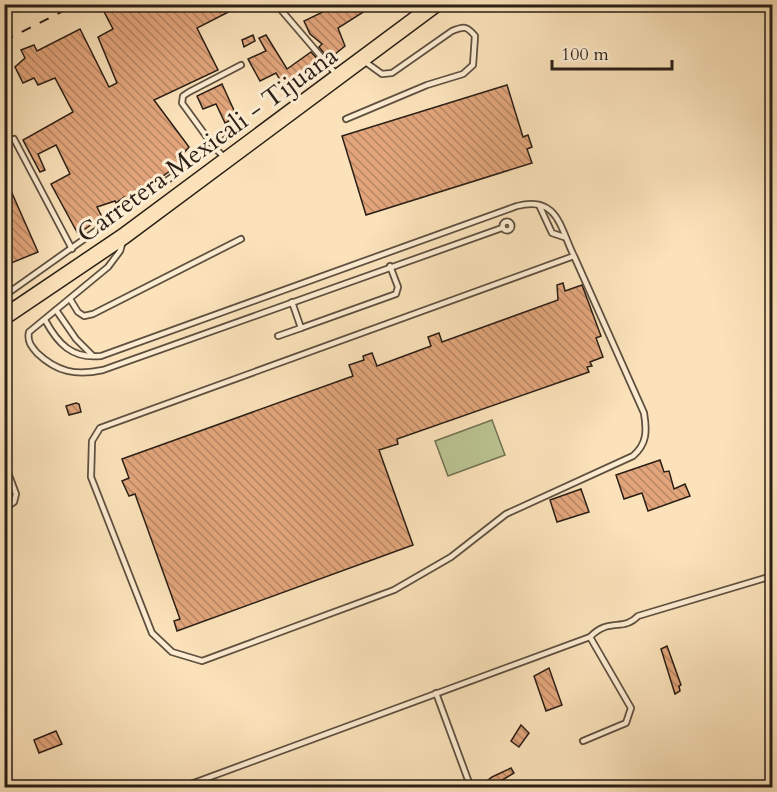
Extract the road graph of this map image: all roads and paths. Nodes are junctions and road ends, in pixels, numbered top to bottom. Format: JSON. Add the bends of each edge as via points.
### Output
{"nodes":[{"id":1,"x":276,"y":4,"type":"edge"},
{"id":2,"x":436,"y":5,"type":"edge"},
{"id":3,"x":362,"y":59,"type":"junction"},
{"id":4,"x":241,"y":65,"type":"dead end"},
{"id":5,"x":338,"y":76,"type":"junction"},
{"id":6,"x":346,"y":119,"type":"dead end"},
{"id":7,"x":245,"y":126,"type":"dead end"},
{"id":8,"x":14,"y":139,"type":"dead end"},
{"id":9,"x":214,"y":147,"type":"junction"},
{"id":10,"x":226,"y":159,"type":"junction"},
{"id":11,"x":136,"y":204,"type":"junction"},
{"id":12,"x":539,"y":205,"type":"junction"},
{"id":13,"x":147,"y":218,"type":"junction"},
{"id":14,"x":502,"y":228,"type":"dead end"},
{"id":15,"x":124,"y":236,"type":"junction"},
{"id":16,"x":564,"y":237,"type":"junction"},
{"id":17,"x":240,"y":239,"type":"dead end"},
{"id":18,"x":72,"y":249,"type":"junction"},
{"id":19,"x":574,"y":256,"type":"junction"},
{"id":20,"x":390,"y":266,"type":"junction"},
{"id":21,"x":4,"y":296,"type":"edge"},
{"id":22,"x":70,"y":299,"type":"junction"},
{"id":23,"x":292,"y":302,"type":"junction"},
{"id":24,"x":56,"y":310,"type":"junction"},
{"id":25,"x":4,"y":317,"type":"edge"},
{"id":26,"x":45,"y":320,"type":"junction"},
{"id":27,"x":301,"y":328,"type":"junction"},
{"id":28,"x":278,"y":336,"type":"dead end"},
{"id":29,"x":94,"y":357,"type":"junction"},
{"id":30,"x":4,"y":462,"type":"edge"},
{"id":31,"x":4,"y":508,"type":"edge"},
{"id":32,"x":772,"y":576,"type":"edge"},
{"id":33,"x":590,"y":637,"type":"junction"},
{"id":34,"x":436,"y":693,"type":"junction"},
{"id":35,"x":583,"y":741,"type":"dead end"},
{"id":36,"x":196,"y":781,"type":"junction"},
{"id":37,"x":180,"y":788,"type":"edge"},
{"id":38,"x":198,"y":788,"type":"edge"},
{"id":39,"x":471,"y":788,"type":"edge"}],
"edges":[{"from":1,"to":5,"type":"lane"},
{"from":2,"to":3,"type":"main road","name":"Carretera Mexicali - Tijuana"},
{"from":3,"to":5,"type":"main road","name":"Carretera Mexicali - Tijuana"},
{"from":3,"to":6,"type":"lane","via":[[382,74],[392,73],[452,31],[469,28],[475,36],[473,64],[463,74]]},
{"from":4,"to":9,"type":"lane","via":[[183,96],[182,103]]},
{"from":5,"to":10,"type":"main road","name":"Carretera Mexicali - Tijuana"},
{"from":7,"to":9,"type":"lane"},
{"from":8,"to":18,"type":"lane"},
{"from":9,"to":10,"type":"lane"},
{"from":9,"to":11,"type":"lane"},
{"from":10,"to":13,"type":"main road","name":"Carretera Mexicali - Tijuana"},
{"from":11,"to":13,"type":"lane"},
{"from":11,"to":18,"type":"lane"},
{"from":12,"to":16,"type":"lane","via":[[552,232]]},
{"from":12,"to":16,"type":"lane","via":[[558,217]]},
{"from":12,"to":29,"type":"lane","via":[[527,203],[497,212]]},
{"from":13,"to":15,"type":"main road","name":"Carretera Mexicali - Tijuana"},
{"from":14,"to":20,"type":"lane"},
{"from":15,"to":22,"type":"lane","via":[[115,260]]},
{"from":15,"to":25,"type":"main road","name":"Carretera Mexicali - Tijuana"},
{"from":16,"to":19,"type":"lane"},
{"from":17,"to":22,"type":"lane","via":[[93,314],[84,316]]},
{"from":18,"to":21,"type":"lane"},
{"from":19,"to":19,"type":"lane","via":[[100,428],[92,441],[91,477],[152,633],[172,652],[202,661],[394,591],[451,556],[506,514],[633,456],[642,448],[644,413]]},
{"from":20,"to":23,"type":"lane"},
{"from":20,"to":27,"type":"lane","via":[[398,287],[396,294]]},
{"from":22,"to":24,"type":"lane"},
{"from":23,"to":26,"type":"lane","via":[[122,364],[79,374],[56,368],[32,347],[29,332]]},
{"from":23,"to":27,"type":"lane"},
{"from":24,"to":26,"type":"lane"},
{"from":24,"to":29,"type":"lane","via":[[75,339]]},
{"from":26,"to":29,"type":"lane","via":[[56,339],[76,355]]},
{"from":27,"to":28,"type":"lane"},
{"from":30,"to":31,"type":"lane","via":[[16,494],[12,505]]},
{"from":32,"to":33,"type":"lane","via":[[638,616],[632,623],[600,627]]},
{"from":33,"to":34,"type":"lane"},
{"from":33,"to":35,"type":"lane","via":[[631,708],[626,723]]},
{"from":34,"to":36,"type":"lane"},
{"from":34,"to":39,"type":"lane"},
{"from":36,"to":37,"type":"lane"},
{"from":36,"to":38,"type":"lane"}]}
